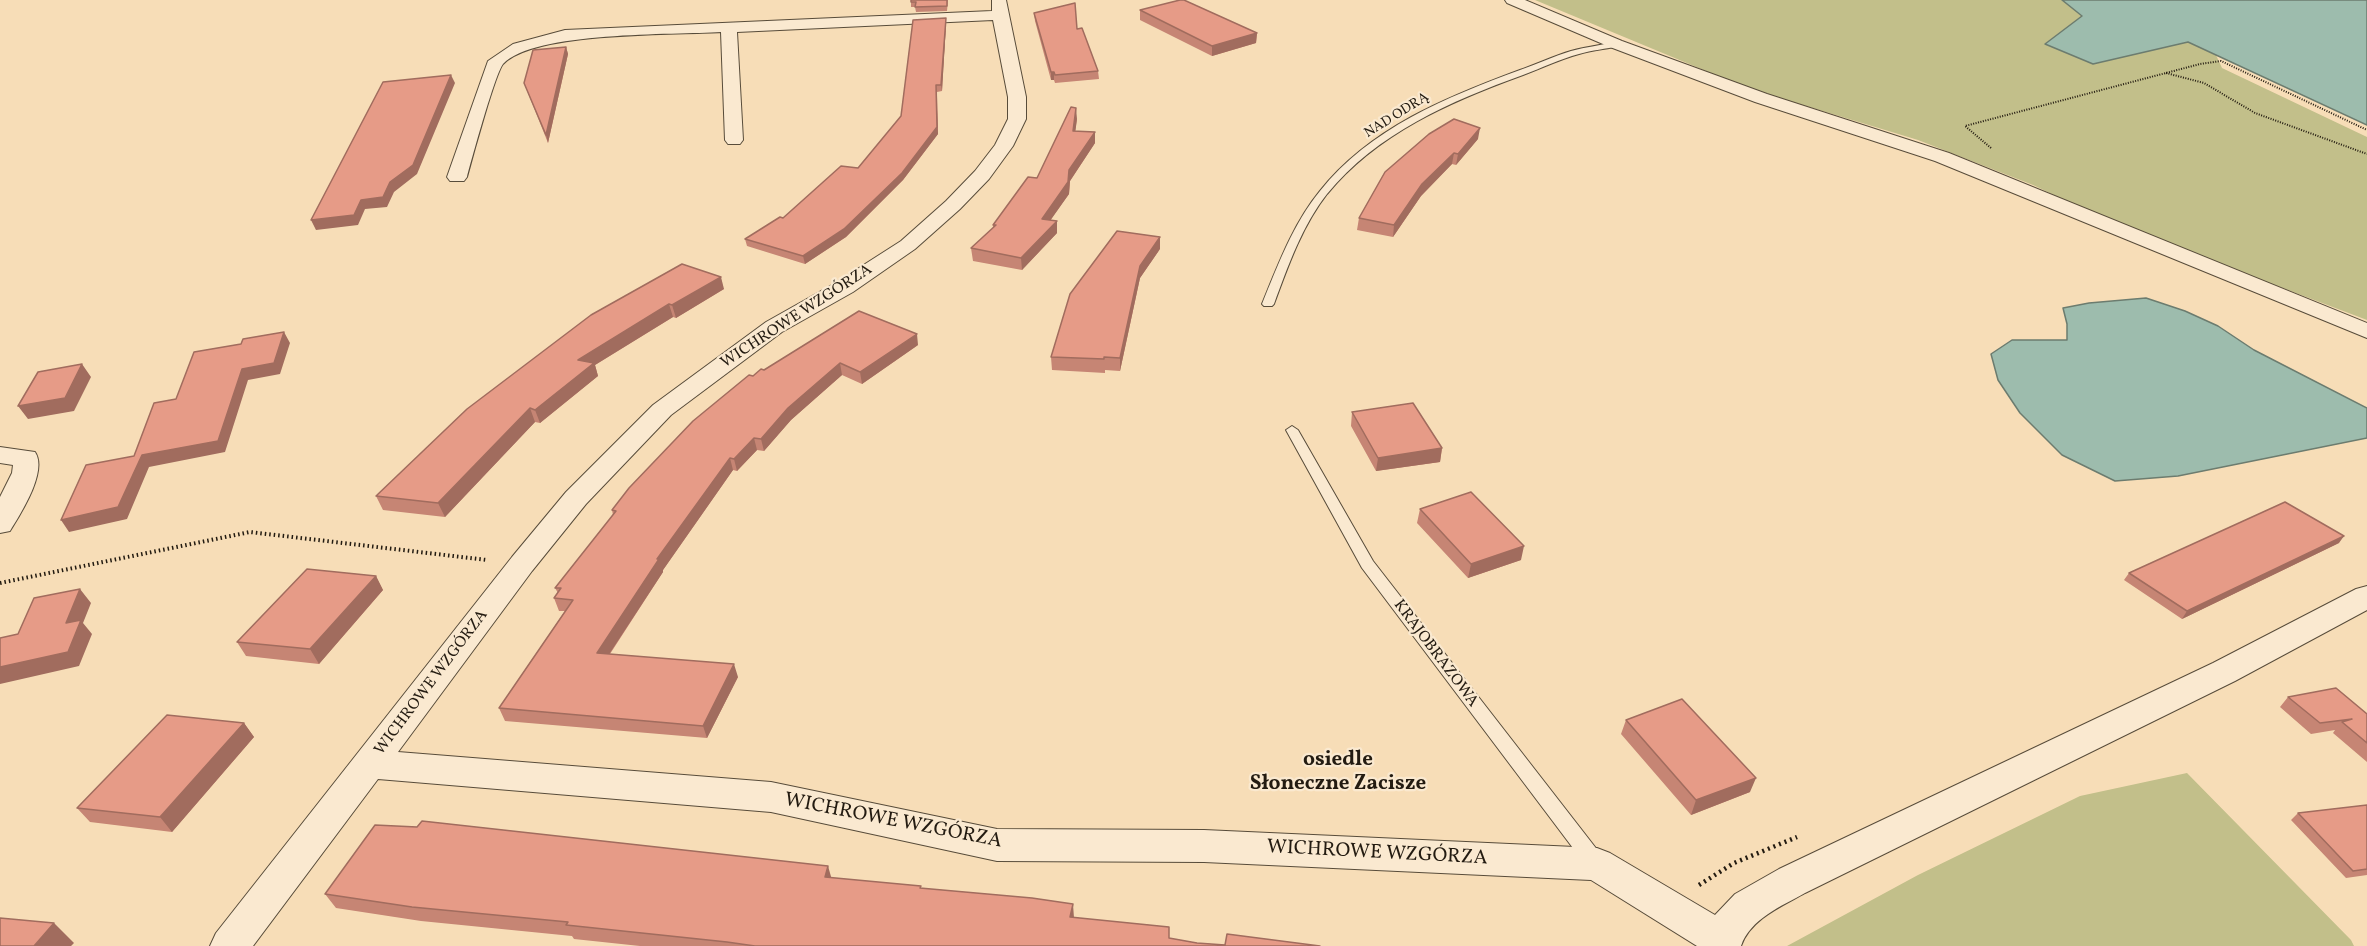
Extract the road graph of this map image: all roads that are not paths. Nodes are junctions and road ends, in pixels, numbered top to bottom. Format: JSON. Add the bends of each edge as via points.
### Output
{"nodes":[{"id":1,"x":1512,"y":0,"type":"edge"},
{"id":2,"x":1000,"y":7,"type":"edge"},
{"id":3,"x":729,"y":27,"type":"junction"},
{"id":4,"x":1616,"y":44,"type":"junction"},
{"id":5,"x":734,"y":140,"type":"dead end"},
{"id":6,"x":457,"y":177,"type":"dead end"},
{"id":7,"x":1268,"y":304,"type":"dead end"},
{"id":8,"x":2367,"y":331,"type":"edge"},
{"id":9,"x":1292,"y":430,"type":"dead end"},
{"id":10,"x":0,"y":454,"type":"edge"},
{"id":11,"x":0,"y":524,"type":"edge"},
{"id":12,"x":2367,"y":597,"type":"edge"},
{"id":13,"x":370,"y":764,"type":"junction"},
{"id":14,"x":1597,"y":864,"type":"junction"},
{"id":15,"x":1722,"y":943,"type":"edge"},
{"id":16,"x":230,"y":946,"type":"edge"}],
"edges":[{"from":1,"to":4,"type":"street"},
{"from":2,"to":3,"type":"street","name":"WICHROWE WZGÓRZA"},
{"from":2,"to":13,"type":"street","name":"WICHROWE WZGÓRZA","via":[[1017,97],[1017,119],[1004,146],[982,175],[908,245],[774,327],[662,410],[576,498]]},
{"from":3,"to":5,"type":"street"},
{"from":3,"to":6,"type":"street","name":"WICHROWE WZGÓRZA","via":[[565,35],[538,40],[503,56],[494,64]]},
{"from":4,"to":7,"type":"lane","name":"NAD ODRĄ","via":[[1579,51],[1467,92],[1378,142],[1323,192],[1298,232]]},
{"from":4,"to":8,"type":"street","via":[[1761,98],[1942,157]]},
{"from":9,"to":14,"type":"lane","name":"KRAJOBRAZOWA","via":[[1367,564]]},
{"from":10,"to":11,"type":"street","via":[[26,458],[26,473]]},
{"from":12,"to":15,"type":"street","via":[[2224,672],[1792,881],[1736,916]]},
{"from":13,"to":14,"type":"street","name":"WICHROWE WZGÓRZA","via":[[771,797],[997,845],[1204,846]]},
{"from":13,"to":16,"type":"street","name":"WICHROWE WZGÓRZA"},
{"from":14,"to":15,"type":"street"}]}
